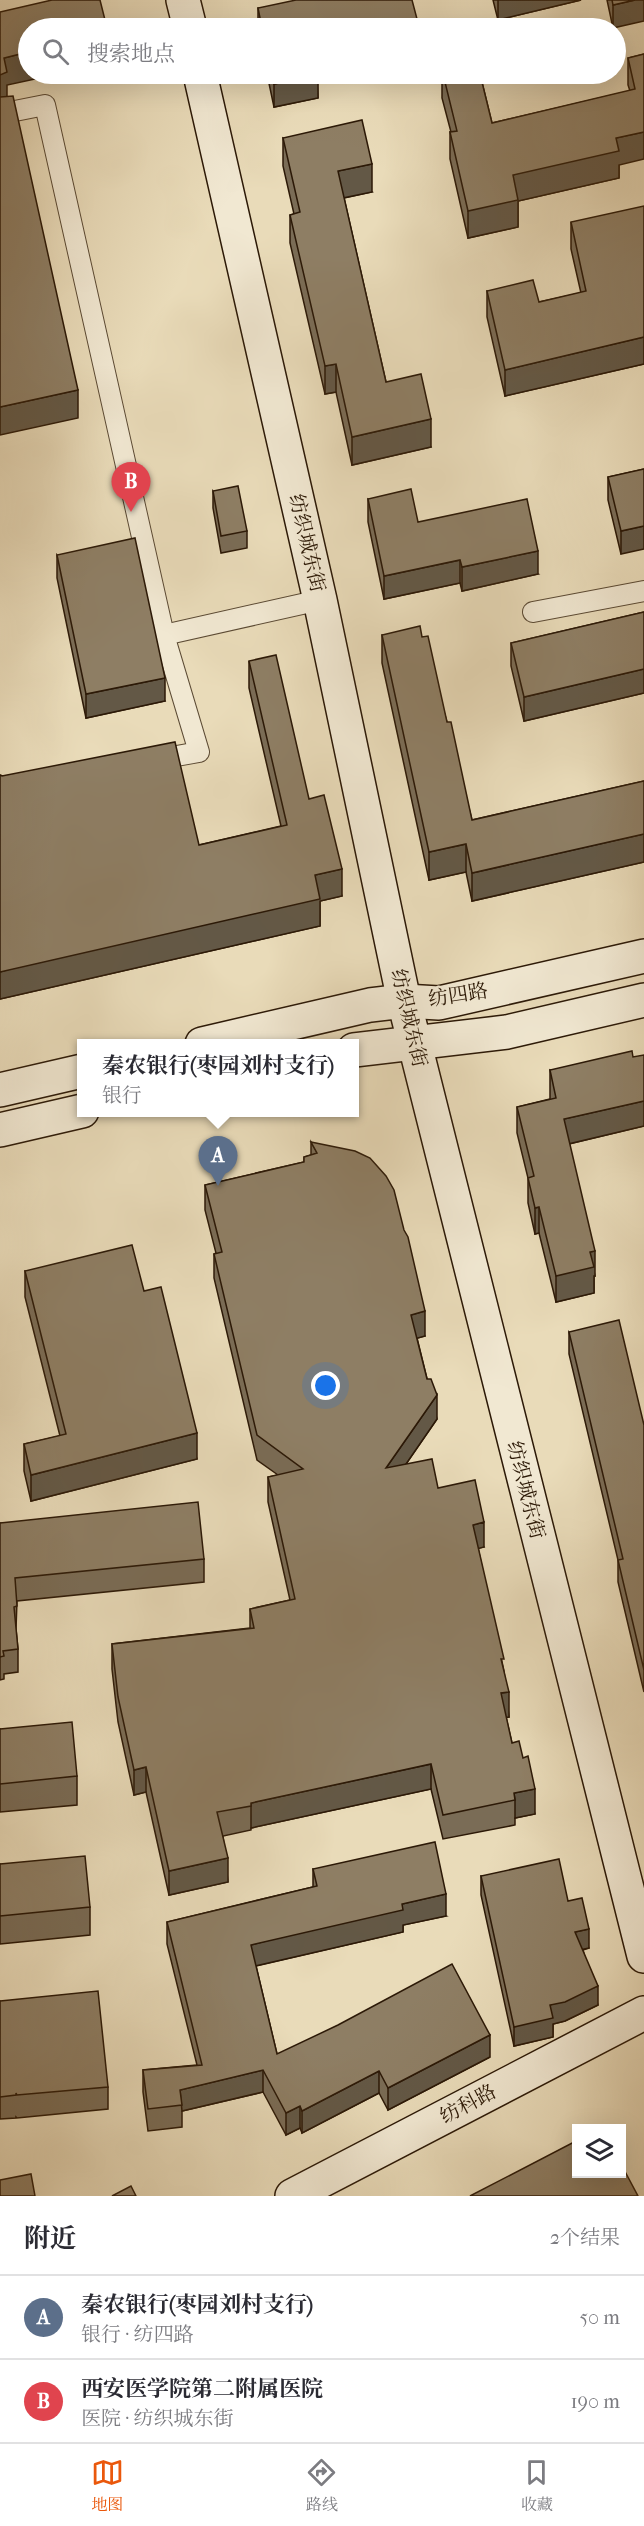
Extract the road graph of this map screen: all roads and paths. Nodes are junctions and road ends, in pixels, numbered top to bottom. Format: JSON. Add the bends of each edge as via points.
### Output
{"nodes":[{"id":1,"x":183,"y":0,"type":"edge"},
{"id":2,"x":188,"y":18,"type":"edge"},
{"id":3,"x":202,"y":84,"type":"edge"},
{"id":4,"x":0,"y":114,"type":"edge"},
{"id":5,"x":644,"y":591,"type":"edge"},
{"id":6,"x":320,"y":600,"type":"junction"},
{"id":7,"x":533,"y":612,"type":"dead end"},
{"id":8,"x":164,"y":635,"type":"junction"},
{"id":9,"x":140,"y":763,"type":"edge"},
{"id":10,"x":644,"y":956,"type":"edge"},
{"id":11,"x":644,"y":1000,"type":"edge"},
{"id":12,"x":404,"y":1001,"type":"junction"},
{"id":13,"x":224,"y":1039,"type":"edge"},
{"id":14,"x":414,"y":1043,"type":"junction"},
{"id":15,"x":359,"y":1049,"type":"edge"},
{"id":16,"x":77,"y":1072,"type":"edge"},
{"id":17,"x":0,"y":1090,"type":"edge"},
{"id":18,"x":77,"y":1113,"type":"edge"},
{"id":19,"x":0,"y":1130,"type":"edge"},
{"id":20,"x":644,"y":1956,"type":"edge"},
{"id":21,"x":644,"y":2013,"type":"edge"},
{"id":22,"x":292,"y":2196,"type":"edge"}],
"edges":[{"from":1,"to":2,"type":"street"},
{"from":3,"to":6,"type":"street","name":"纺织城东街"},
{"from":4,"to":8,"type":"lane","via":[[45,105]]},
{"from":5,"to":7,"type":"lane"},
{"from":6,"to":8,"type":"lane"},
{"from":6,"to":12,"type":"street","name":"纺织城东街"},
{"from":8,"to":9,"type":"lane","via":[[199,752]]},
{"from":10,"to":12,"type":"street","name":"纺四路","via":[[439,1003]]},
{"from":11,"to":14,"type":"street","name":"纺四路","via":[[507,1032]]},
{"from":12,"to":13,"type":"street","name":"纺四路","via":[[370,1005]]},
{"from":12,"to":14,"type":"street","name":"纺织城东街"},
{"from":14,"to":15,"type":"street","name":"纺四路"},
{"from":14,"to":20,"type":"street","name":"纺织城东街"},
{"from":16,"to":17,"type":"street"},
{"from":18,"to":19,"type":"street"},
{"from":21,"to":22,"type":"street","name":"纺科路"}]}
